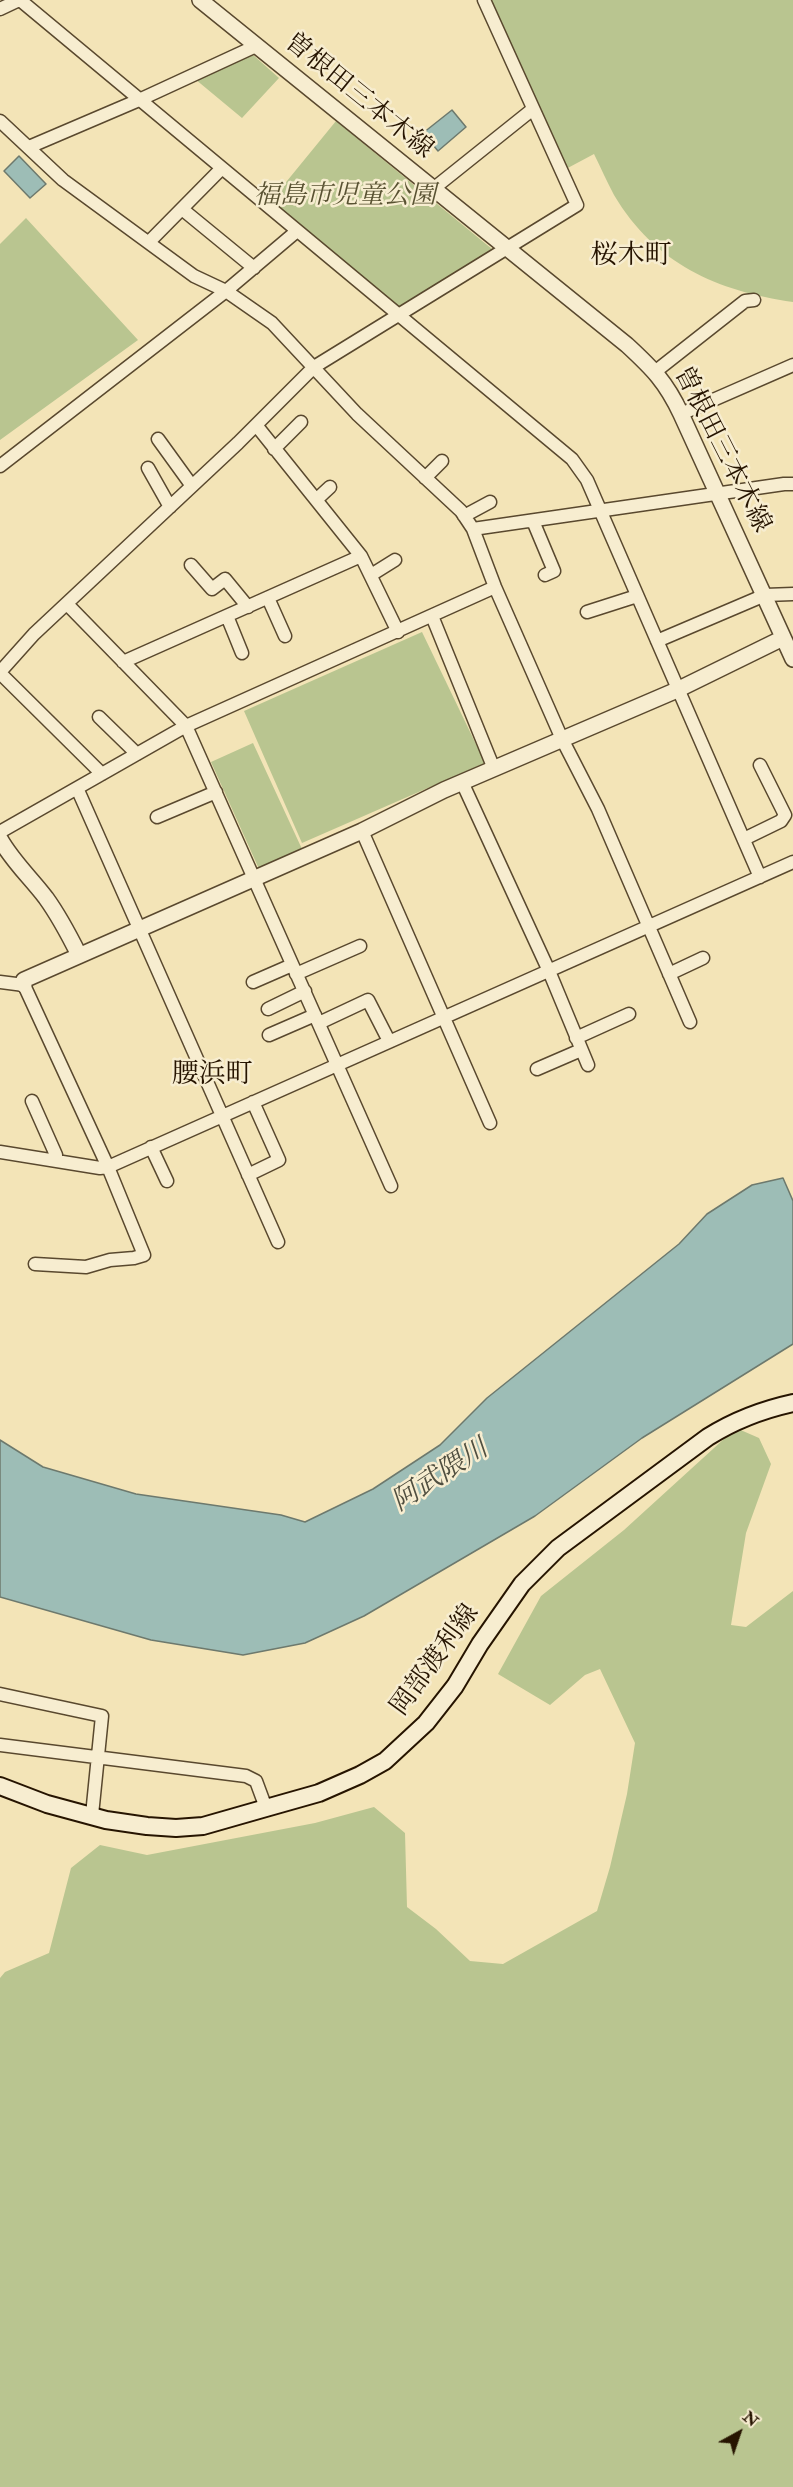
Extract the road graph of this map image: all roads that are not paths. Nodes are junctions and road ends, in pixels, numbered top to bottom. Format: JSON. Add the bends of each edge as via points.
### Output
{"nodes":[{"id":1,"x":20,"y":0,"type":"edge"},
{"id":2,"x":201,"y":0,"type":"edge"},
{"id":3,"x":484,"y":0,"type":"edge"},
{"id":4,"x":0,"y":9,"type":"edge"},
{"id":5,"x":256,"y":46,"type":"junction"},
{"id":6,"x":139,"y":100,"type":"junction"},
{"id":7,"x":534,"y":110,"type":"junction"},
{"id":8,"x":0,"y":121,"type":"edge"},
{"id":9,"x":29,"y":147,"type":"junction"},
{"id":10,"x":222,"y":168,"type":"junction"},
{"id":11,"x":433,"y":189,"type":"junction"},
{"id":12,"x":182,"y":209,"type":"junction"},
{"id":13,"x":297,"y":231,"type":"junction"},
{"id":14,"x":149,"y":242,"type":"junction"},
{"id":15,"x":506,"y":249,"type":"junction"},
{"id":16,"x":254,"y":268,"type":"junction"},
{"id":17,"x":226,"y":291,"type":"junction"},
{"id":18,"x":754,"y":300,"type":"dead end"},
{"id":19,"x":399,"y":316,"type":"junction"},
{"id":20,"x":793,"y":365,"type":"edge"},
{"id":21,"x":314,"y":368,"type":"junction"},
{"id":22,"x":656,"y":371,"type":"junction"},
{"id":23,"x":681,"y":414,"type":"junction"},
{"id":24,"x":301,"y":422,"type":"dead end"},
{"id":25,"x":256,"y":425,"type":"junction"},
{"id":26,"x":158,"y":439,"type":"dead end"},
{"id":27,"x":274,"y":449,"type":"junction"},
{"id":28,"x":442,"y":461,"type":"dead end"},
{"id":29,"x":0,"y":466,"type":"edge"},
{"id":30,"x":148,"y":468,"type":"dead end"},
{"id":31,"x":425,"y":478,"type":"junction"},
{"id":32,"x":793,"y":484,"type":"edge"},
{"id":33,"x":192,"y":486,"type":"junction"},
{"id":34,"x":330,"y":487,"type":"dead end"},
{"id":35,"x":717,"y":494,"type":"junction"},
{"id":36,"x":316,"y":500,"type":"junction"},
{"id":37,"x":490,"y":501,"type":"dead end"},
{"id":38,"x":170,"y":507,"type":"junction"},
{"id":39,"x":600,"y":511,"type":"junction"},
{"id":40,"x":464,"y":516,"type":"junction"},
{"id":41,"x":533,"y":521,"type":"junction"},
{"id":42,"x":473,"y":530,"type":"junction"},
{"id":43,"x":361,"y":556,"type":"junction"},
{"id":44,"x":395,"y":560,"type":"dead end"},
{"id":45,"x":191,"y":565,"type":"dead end"},
{"id":46,"x":370,"y":575,"type":"junction"},
{"id":47,"x":545,"y":575,"type":"dead end"},
{"id":48,"x":495,"y":587,"type":"junction"},
{"id":49,"x":793,"y":594,"type":"edge"},
{"id":50,"x":765,"y":595,"type":"junction"},
{"id":51,"x":637,"y":596,"type":"junction"},
{"id":52,"x":268,"y":598,"type":"junction"},
{"id":53,"x":67,"y":604,"type":"junction"},
{"id":54,"x":248,"y":606,"type":"junction"},
{"id":55,"x":587,"y":612,"type":"dead end"},
{"id":56,"x":227,"y":616,"type":"junction"},
{"id":57,"x":432,"y":616,"type":"junction"},
{"id":58,"x":398,"y":632,"type":"junction"},
{"id":59,"x":285,"y":636,"type":"dead end"},
{"id":60,"x":788,"y":637,"type":"edge"},
{"id":61,"x":657,"y":641,"type":"junction"},
{"id":62,"x":242,"y":653,"type":"dead end"},
{"id":63,"x":793,"y":659,"type":"edge"},
{"id":64,"x":123,"y":662,"type":"junction"},
{"id":65,"x":0,"y":672,"type":"edge"},
{"id":66,"x":677,"y":690,"type":"junction"},
{"id":67,"x":99,"y":717,"type":"dead end"},
{"id":68,"x":186,"y":726,"type":"junction"},
{"id":69,"x":562,"y":739,"type":"junction"},
{"id":70,"x":137,"y":754,"type":"junction"},
{"id":71,"x":760,"y":765,"type":"dead end"},
{"id":72,"x":494,"y":769,"type":"junction"},
{"id":73,"x":102,"y":774,"type":"junction"},
{"id":74,"x":462,"y":782,"type":"junction"},
{"id":75,"x":77,"y":788,"type":"junction"},
{"id":76,"x":216,"y":792,"type":"junction"},
{"id":77,"x":157,"y":817,"type":"dead end"},
{"id":78,"x":362,"y":831,"type":"junction"},
{"id":79,"x":0,"y":832,"type":"edge"},
{"id":80,"x":0,"y":839,"type":"edge"},
{"id":81,"x":744,"y":839,"type":"junction"},
{"id":82,"x":6,"y":857,"type":"edge"},
{"id":83,"x":793,"y":862,"type":"edge"},
{"id":84,"x":760,"y":877,"type":"junction"},
{"id":85,"x":256,"y":879,"type":"junction"},
{"id":86,"x":649,"y":927,"type":"junction"},
{"id":87,"x":140,"y":928,"type":"junction"},
{"id":88,"x":360,"y":946,"type":"dead end"},
{"id":89,"x":79,"y":955,"type":"junction"},
{"id":90,"x":703,"y":958,"type":"dead end"},
{"id":91,"x":294,"y":970,"type":"junction"},
{"id":92,"x":549,"y":971,"type":"junction"},
{"id":93,"x":669,"y":974,"type":"junction"},
{"id":94,"x":0,"y":982,"type":"edge"},
{"id":95,"x":253,"y":982,"type":"dead end"},
{"id":96,"x":24,"y":985,"type":"junction"},
{"id":97,"x":304,"y":991,"type":"junction"},
{"id":98,"x":268,"y":1009,"type":"dead end"},
{"id":99,"x":629,"y":1014,"type":"dead end"},
{"id":100,"x":443,"y":1018,"type":"junction"},
{"id":101,"x":317,"y":1019,"type":"junction"},
{"id":102,"x":690,"y":1022,"type":"dead end"},
{"id":103,"x":269,"y":1035,"type":"dead end"},
{"id":104,"x":389,"y":1041,"type":"junction"},
{"id":105,"x":578,"y":1044,"type":"junction"},
{"id":106,"x":336,"y":1064,"type":"junction"},
{"id":107,"x":588,"y":1065,"type":"dead end"},
{"id":108,"x":537,"y":1069,"type":"dead end"},
{"id":109,"x":32,"y":1101,"type":"dead end"},
{"id":110,"x":253,"y":1102,"type":"junction"},
{"id":111,"x":221,"y":1116,"type":"junction"},
{"id":112,"x":490,"y":1123,"type":"dead end"},
{"id":113,"x":152,"y":1148,"type":"junction"},
{"id":114,"x":0,"y":1152,"type":"edge"},
{"id":115,"x":56,"y":1161,"type":"junction"},
{"id":116,"x":108,"y":1167,"type":"junction"},
{"id":117,"x":248,"y":1175,"type":"junction"},
{"id":118,"x":167,"y":1180,"type":"dead end"},
{"id":119,"x":391,"y":1186,"type":"dead end"},
{"id":120,"x":278,"y":1242,"type":"dead end"},
{"id":121,"x":35,"y":1264,"type":"dead end"},
{"id":122,"x":793,"y":1403,"type":"edge"},
{"id":123,"x":0,"y":1694,"type":"edge"},
{"id":124,"x":0,"y":1745,"type":"edge"},
{"id":125,"x":98,"y":1759,"type":"junction"},
{"id":126,"x":0,"y":1786,"type":"edge"},
{"id":127,"x":266,"y":1808,"type":"junction"},
{"id":128,"x":92,"y":1815,"type":"junction"}],
"edges":[{"from":1,"to":4,"type":"street"},
{"from":1,"to":6,"type":"street"},
{"from":2,"to":5,"type":"street","name":"曽根田三本木線"},
{"from":3,"to":7,"type":"street"},
{"from":5,"to":6,"type":"street"},
{"from":5,"to":11,"type":"street","name":"曽根田三本木線"},
{"from":6,"to":9,"type":"street"},
{"from":6,"to":10,"type":"street"},
{"from":7,"to":11,"type":"street"},
{"from":7,"to":15,"type":"street","via":[[577,205]]},
{"from":8,"to":9,"type":"street"},
{"from":9,"to":14,"type":"street","via":[[63,180]]},
{"from":10,"to":12,"type":"street"},
{"from":10,"to":13,"type":"street"},
{"from":11,"to":15,"type":"street","name":"曽根田三本木線"},
{"from":12,"to":14,"type":"street"},
{"from":12,"to":16,"type":"street"},
{"from":13,"to":16,"type":"street"},
{"from":13,"to":19,"type":"street"},
{"from":14,"to":17,"type":"street","via":[[194,276]]},
{"from":15,"to":19,"type":"street"},
{"from":15,"to":22,"type":"street","name":"曽根田三本木線"},
{"from":16,"to":17,"type":"street"},
{"from":17,"to":21,"type":"street","via":[[272,323]]},
{"from":17,"to":29,"type":"street"},
{"from":18,"to":22,"type":"street","via":[[745,301]]},
{"from":19,"to":21,"type":"street"},
{"from":19,"to":39,"type":"street","via":[[572,459],[587,480]]},
{"from":20,"to":23,"type":"street"},
{"from":21,"to":25,"type":"street"},
{"from":21,"to":31,"type":"street"},
{"from":22,"to":23,"type":"street","name":"曽根田三本木線"},
{"from":23,"to":35,"type":"street","name":"曽根田三本木線"},
{"from":24,"to":27,"type":"street"},
{"from":25,"to":27,"type":"street"},
{"from":25,"to":33,"type":"street"},
{"from":26,"to":33,"type":"street"},
{"from":27,"to":36,"type":"street"},
{"from":28,"to":31,"type":"street"},
{"from":30,"to":38,"type":"street"},
{"from":31,"to":40,"type":"street"},
{"from":32,"to":35,"type":"street"},
{"from":33,"to":38,"type":"street"},
{"from":34,"to":36,"type":"street"},
{"from":35,"to":39,"type":"street"},
{"from":35,"to":50,"type":"street","name":"曽根田三本木線"},
{"from":36,"to":43,"type":"street"},
{"from":37,"to":40,"type":"street"},
{"from":38,"to":53,"type":"street"},
{"from":39,"to":41,"type":"street"},
{"from":39,"to":51,"type":"street"},
{"from":40,"to":42,"type":"street"},
{"from":41,"to":42,"type":"street"},
{"from":41,"to":47,"type":"street","via":[[554,571]]},
{"from":42,"to":48,"type":"street"},
{"from":43,"to":46,"type":"street"},
{"from":43,"to":52,"type":"street"},
{"from":44,"to":46,"type":"street"},
{"from":45,"to":54,"type":"street","via":[[212,589],[225,579]]},
{"from":46,"to":58,"type":"street"},
{"from":48,"to":57,"type":"street"},
{"from":48,"to":69,"type":"street"},
{"from":49,"to":50,"type":"street"},
{"from":50,"to":60,"type":"street","name":"曽根田三本木線"},
{"from":50,"to":61,"type":"street"},
{"from":51,"to":55,"type":"street"},
{"from":51,"to":61,"type":"street"},
{"from":52,"to":54,"type":"street"},
{"from":52,"to":59,"type":"street"},
{"from":53,"to":64,"type":"street"},
{"from":53,"to":65,"type":"street","via":[[34,633]]},
{"from":54,"to":56,"type":"street"},
{"from":56,"to":62,"type":"street"},
{"from":56,"to":64,"type":"street"},
{"from":57,"to":58,"type":"street"},
{"from":57,"to":72,"type":"street"},
{"from":58,"to":68,"type":"street"},
{"from":60,"to":63,"type":"street","name":"曽根田三本木線"},
{"from":60,"to":66,"type":"street"},
{"from":61,"to":66,"type":"street"},
{"from":64,"to":68,"type":"street"},
{"from":65,"to":73,"type":"street"},
{"from":66,"to":69,"type":"street"},
{"from":66,"to":81,"type":"street"},
{"from":67,"to":70,"type":"street"},
{"from":68,"to":70,"type":"street"},
{"from":68,"to":76,"type":"street"},
{"from":69,"to":72,"type":"street"},
{"from":69,"to":86,"type":"street","via":[[598,809]]},
{"from":70,"to":73,"type":"street"},
{"from":71,"to":81,"type":"street","via":[[785,815],[781,821]]},
{"from":72,"to":74,"type":"street"},
{"from":73,"to":75,"type":"street"},
{"from":74,"to":78,"type":"street"},
{"from":74,"to":92,"type":"street"},
{"from":75,"to":79,"type":"street"},
{"from":75,"to":87,"type":"street"},
{"from":76,"to":77,"type":"street"},
{"from":76,"to":85,"type":"street"},
{"from":78,"to":85,"type":"street"},
{"from":78,"to":100,"type":"street"},
{"from":80,"to":82,"type":"street"},
{"from":81,"to":84,"type":"street"},
{"from":82,"to":89,"type":"street","via":[[32,879],[56,911]]},
{"from":83,"to":84,"type":"street"},
{"from":84,"to":86,"type":"street"},
{"from":85,"to":87,"type":"street"},
{"from":85,"to":91,"type":"street"},
{"from":86,"to":92,"type":"street"},
{"from":86,"to":93,"type":"street"},
{"from":87,"to":89,"type":"street"},
{"from":87,"to":111,"type":"street"},
{"from":88,"to":91,"type":"street"},
{"from":89,"to":96,"type":"street","via":[[24,980]]},
{"from":90,"to":93,"type":"street"},
{"from":91,"to":95,"type":"street"},
{"from":91,"to":97,"type":"street"},
{"from":92,"to":100,"type":"street"},
{"from":92,"to":105,"type":"street"},
{"from":93,"to":102,"type":"street"},
{"from":94,"to":96,"type":"street"},
{"from":96,"to":116,"type":"street"},
{"from":97,"to":98,"type":"street"},
{"from":97,"to":101,"type":"street"},
{"from":99,"to":105,"type":"street"},
{"from":100,"to":104,"type":"street"},
{"from":100,"to":112,"type":"street"},
{"from":101,"to":103,"type":"street"},
{"from":101,"to":104,"type":"street","via":[[368,1000]]},
{"from":101,"to":106,"type":"street"},
{"from":104,"to":106,"type":"street"},
{"from":105,"to":107,"type":"street"},
{"from":105,"to":108,"type":"street"},
{"from":106,"to":110,"type":"street"},
{"from":106,"to":119,"type":"street"},
{"from":109,"to":115,"type":"street"},
{"from":110,"to":111,"type":"street"},
{"from":110,"to":117,"type":"street","via":[[279,1160]]},
{"from":111,"to":113,"type":"street"},
{"from":111,"to":117,"type":"street"},
{"from":113,"to":116,"type":"street"},
{"from":113,"to":118,"type":"street"},
{"from":114,"to":115,"type":"street"},
{"from":115,"to":116,"type":"street"},
{"from":116,"to":121,"type":"street","via":[[144,1255],[86,1268]]},
{"from":117,"to":120,"type":"street"},
{"from":122,"to":127,"type":"main road","name":"岡部渡利線","via":[[734,1421],[708,1437],[558,1548],[522,1584],[426,1723],[385,1761],[319,1793]]},
{"from":123,"to":125,"type":"street","via":[[102,1716]]},
{"from":124,"to":125,"type":"street"},
{"from":125,"to":127,"type":"street","via":[[246,1776],[256,1781]]},
{"from":125,"to":128,"type":"street"},
{"from":126,"to":128,"type":"main road","name":"岡部渡利線","via":[[47,1804]]},
{"from":127,"to":128,"type":"main road","name":"岡部渡利線","via":[[203,1826],[176,1828]]}]}
